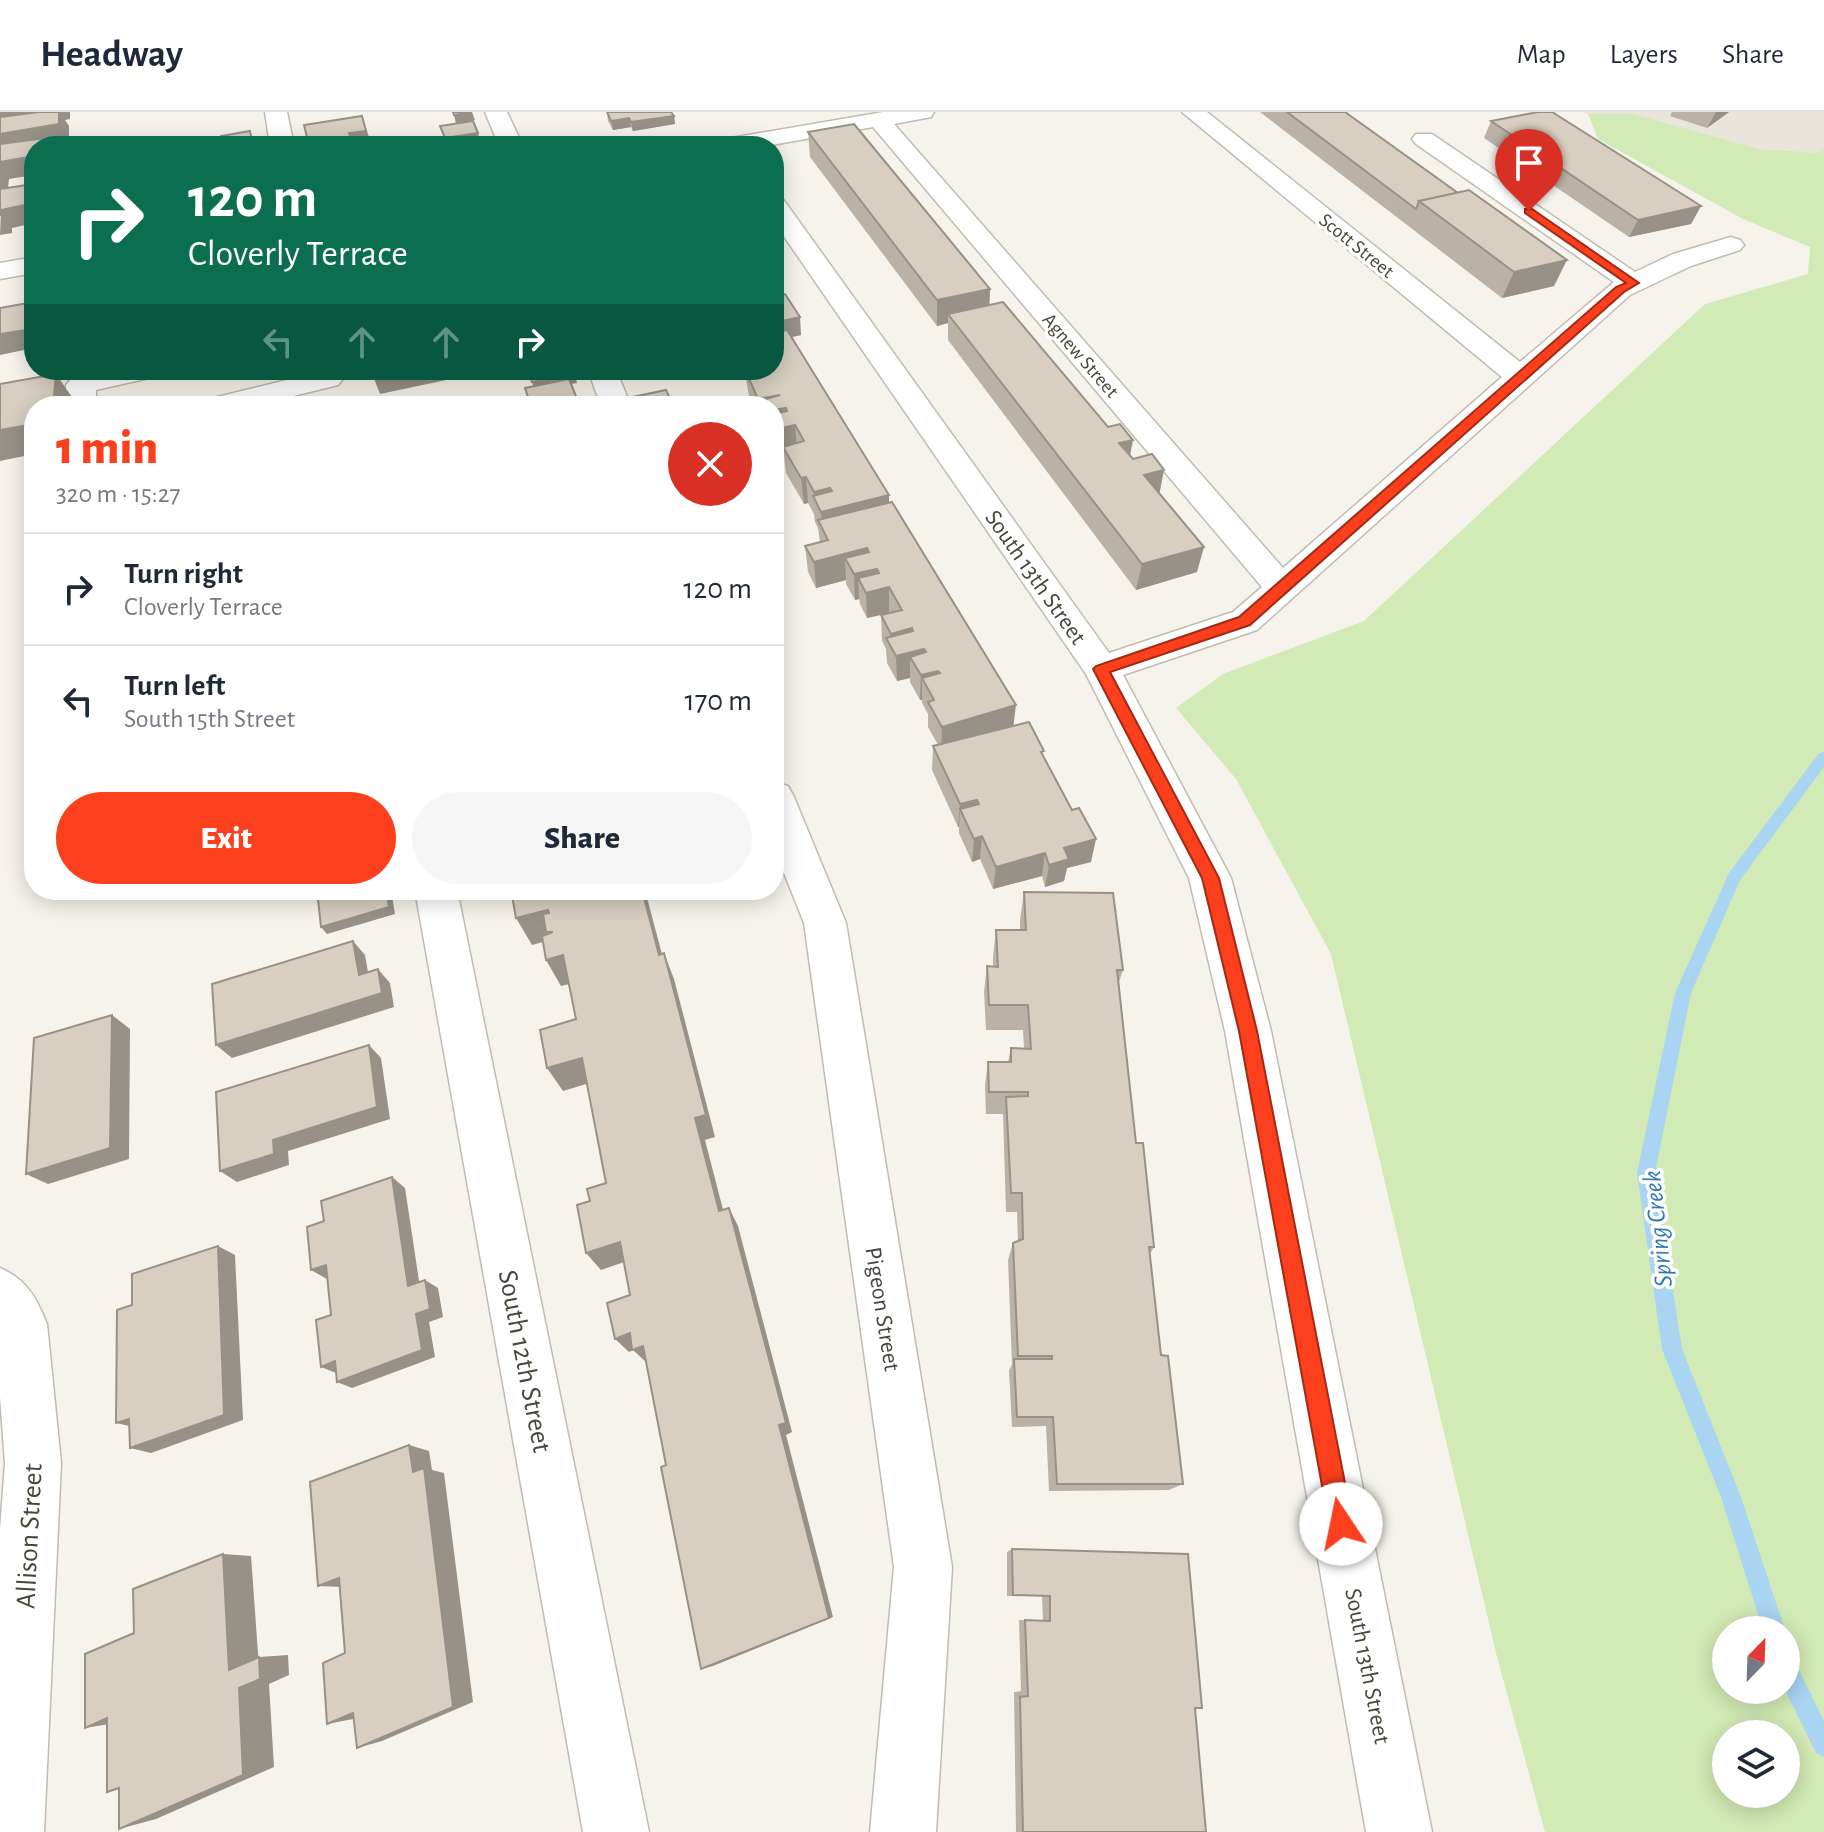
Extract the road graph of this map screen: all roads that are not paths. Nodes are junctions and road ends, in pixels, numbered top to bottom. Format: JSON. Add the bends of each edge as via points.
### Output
{"nodes":[{"id":1,"x":276,"y":112,"type":"edge"},
{"id":2,"x":496,"y":112,"type":"edge"},
{"id":3,"x":923,"y":112,"type":"edge"},
{"id":4,"x":1193,"y":112,"type":"edge"},
{"id":5,"x":879,"y":120,"type":"junction"},
{"id":6,"x":717,"y":123,"type":"dead end"},
{"id":7,"x":280,"y":136,"type":"edge"},
{"id":8,"x":507,"y":136,"type":"edge"},
{"id":9,"x":724,"y":136,"type":"edge"},
{"id":10,"x":784,"y":137,"type":"edge"},
{"id":11,"x":1424,"y":139,"type":"dead end"},
{"id":12,"x":784,"y":218,"type":"edge"},
{"id":13,"x":1731,"y":245,"type":"dead end"},
{"id":14,"x":24,"y":267,"type":"edge"},
{"id":15,"x":0,"y":271,"type":"edge"},
{"id":16,"x":1634,"y":283,"type":"junction"},
{"id":17,"x":1521,"y":378,"type":"junction"},
{"id":18,"x":103,"y":380,"type":"edge"},
{"id":19,"x":329,"y":385,"type":"edge"},
{"id":20,"x":81,"y":396,"type":"edge"},
{"id":21,"x":270,"y":396,"type":"edge"},
{"id":22,"x":1283,"y":590,"type":"junction"},
{"id":23,"x":1101,"y":669,"type":"junction"},
{"id":24,"x":784,"y":822,"type":"edge"},
{"id":25,"x":438,"y":900,"type":"edge"},
{"id":26,"x":0,"y":1294,"type":"edge"},
{"id":27,"x":11,"y":1832,"type":"edge"},
{"id":28,"x":616,"y":1832,"type":"edge"},
{"id":29,"x":903,"y":1832,"type":"edge"},
{"id":30,"x":1399,"y":1832,"type":"edge"}],
"edges":[{"from":1,"to":7,"type":"street"},
{"from":2,"to":8,"type":"street"},
{"from":3,"to":5,"type":"street"},
{"from":4,"to":17,"type":"street","name":"Scott Street"},
{"from":5,"to":10,"type":"street"},
{"from":5,"to":22,"type":"street","name":"Agnew Street"},
{"from":6,"to":9,"type":"street"},
{"from":11,"to":16,"type":"street"},
{"from":12,"to":23,"type":"street","name":"South 13th Street"},
{"from":13,"to":16,"type":"street"},
{"from":14,"to":15,"type":"street"},
{"from":16,"to":17,"type":"street","via":[[1620,289]]},
{"from":17,"to":22,"type":"street"},
{"from":18,"to":20,"type":"street","via":[[81,385]]},
{"from":19,"to":21,"type":"street"},
{"from":22,"to":23,"type":"street","via":[[1245,621]]},
{"from":23,"to":30,"type":"street","name":"South 13th Street","via":[[1210,878],[1248,1031]]},
{"from":24,"to":29,"type":"street","name":"Pigeon Street","via":[[825,923],[923,1567]]},
{"from":25,"to":28,"type":"street","name":"South 12th Street"},
{"from":26,"to":27,"type":"street","name":"Allison Street","via":[[21,1324],[33,1463]]}]}
